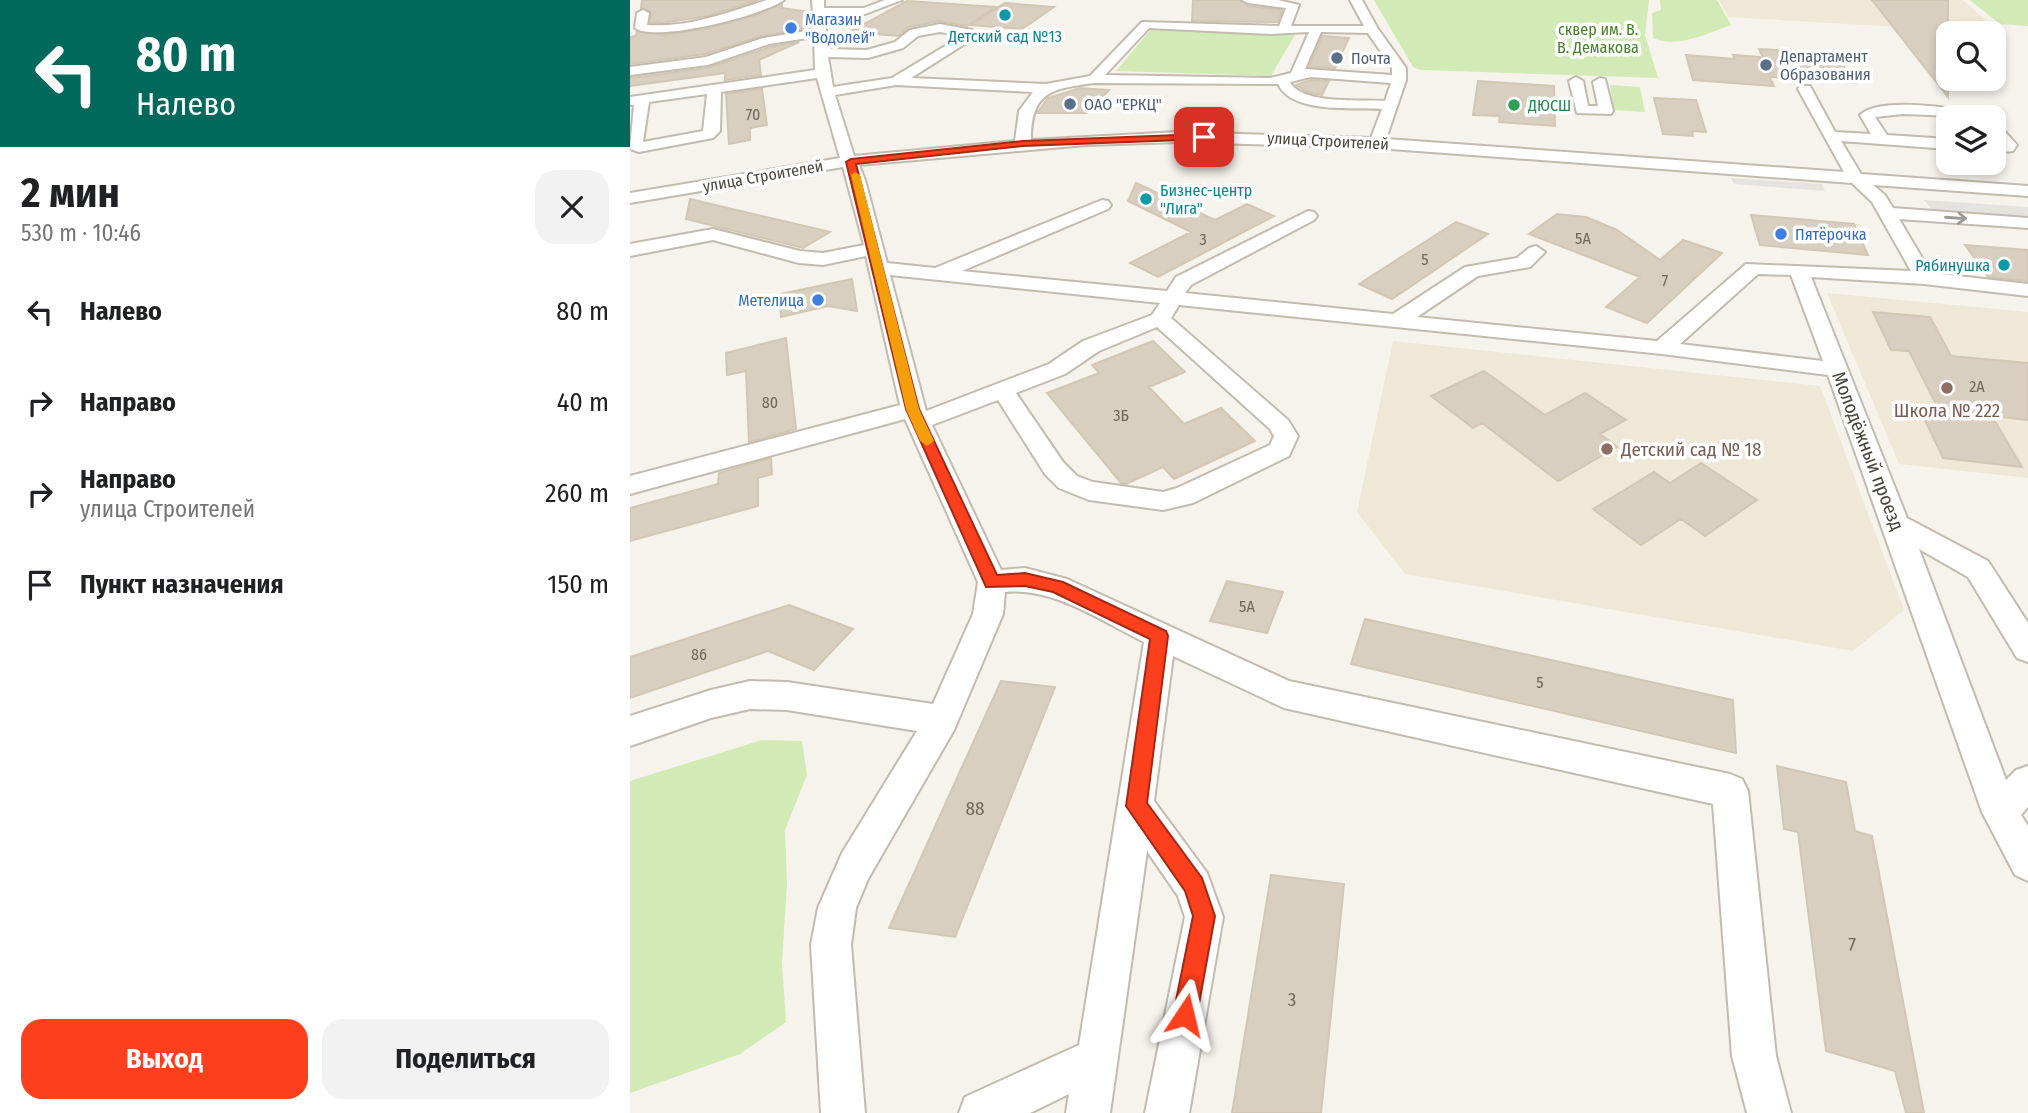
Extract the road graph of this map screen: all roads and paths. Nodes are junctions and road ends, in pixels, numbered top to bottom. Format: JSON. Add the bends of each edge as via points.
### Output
{"nodes":[{"id":1,"x":778,"y":0,"type":"edge"},
{"id":2,"x":896,"y":0,"type":"edge"},
{"id":3,"x":1248,"y":0,"type":"edge"},
{"id":4,"x":1356,"y":0,"type":"edge"},
{"id":5,"x":818,"y":5,"type":"edge"},
{"id":6,"x":643,"y":13,"type":"dead end"},
{"id":7,"x":1283,"y":28,"type":"junction"},
{"id":8,"x":1317,"y":28,"type":"junction"},
{"id":9,"x":1372,"y":30,"type":"junction"},
{"id":10,"x":818,"y":33,"type":"junction"},
{"id":11,"x":630,"y":71,"type":"edge"},
{"id":12,"x":824,"y":73,"type":"junction"},
{"id":13,"x":1311,"y":73,"type":"junction"},
{"id":14,"x":1094,"y":79,"type":"junction"},
{"id":15,"x":1399,"y":80,"type":"junction"},
{"id":16,"x":896,"y":81,"type":"junction"},
{"id":17,"x":1283,"y":81,"type":"junction"},
{"id":18,"x":1576,"y":81,"type":"dead end"},
{"id":19,"x":1600,"y":82,"type":"dead end"},
{"id":20,"x":1044,"y":88,"type":"junction"},
{"id":21,"x":1805,"y":89,"type":"dead end"},
{"id":22,"x":714,"y":90,"type":"junction"},
{"id":23,"x":636,"y":101,"type":"edge"},
{"id":24,"x":1389,"y":105,"type":"junction"},
{"id":25,"x":1936,"y":113,"type":"edge"},
{"id":26,"x":1830,"y":136,"type":"junction"},
{"id":27,"x":1882,"y":139,"type":"junction"},
{"id":28,"x":1377,"y":143,"type":"junction"},
{"id":29,"x":1936,"y":143,"type":"edge"},
{"id":30,"x":1023,"y":144,"type":"junction"},
{"id":31,"x":851,"y":162,"type":"junction"},
{"id":32,"x":1856,"y":178,"type":"junction"},
{"id":33,"x":2021,"y":191,"type":"edge"},
{"id":34,"x":630,"y":198,"type":"edge"},
{"id":35,"x":1102,"y":205,"type":"dead end"},
{"id":36,"x":2028,"y":205,"type":"edge"},
{"id":37,"x":1888,"y":213,"type":"junction"},
{"id":38,"x":1308,"y":216,"type":"dead end"},
{"id":39,"x":2028,"y":223,"type":"edge"},
{"id":40,"x":630,"y":250,"type":"edge"},
{"id":41,"x":1536,"y":252,"type":"dead end"},
{"id":42,"x":875,"y":259,"type":"junction"},
{"id":43,"x":1799,"y":270,"type":"junction"},
{"id":44,"x":939,"y":274,"type":"junction"},
{"id":45,"x":1924,"y":278,"type":"junction"},
{"id":46,"x":2028,"y":290,"type":"edge"},
{"id":47,"x":1165,"y":309,"type":"junction"},
{"id":48,"x":1397,"y":321,"type":"junction"},
{"id":49,"x":1662,"y":348,"type":"junction"},
{"id":50,"x":1836,"y":369,"type":"junction"},
{"id":51,"x":1003,"y":390,"type":"junction"},
{"id":52,"x":915,"y":415,"type":"junction"},
{"id":53,"x":630,"y":485,"type":"edge"},
{"id":54,"x":1896,"y":524,"type":"junction"},
{"id":55,"x":992,"y":582,"type":"junction"},
{"id":56,"x":1160,"y":636,"type":"junction"},
{"id":57,"x":2026,"y":642,"type":"edge"},
{"id":58,"x":942,"y":720,"type":"junction"},
{"id":59,"x":630,"y":731,"type":"edge"},
{"id":60,"x":2028,"y":782,"type":"edge"},
{"id":61,"x":1136,"y":806,"type":"junction"},
{"id":62,"x":2000,"y":812,"type":"junction"},
{"id":63,"x":2028,"y":862,"type":"edge"},
{"id":64,"x":1098,"y":1058,"type":"junction"},
{"id":65,"x":843,"y":1113,"type":"edge"},
{"id":66,"x":981,"y":1113,"type":"edge"},
{"id":67,"x":1088,"y":1113,"type":"edge"},
{"id":68,"x":1167,"y":1113,"type":"edge"},
{"id":69,"x":1769,"y":1113,"type":"edge"}],
"edges":[{"from":1,"to":6,"type":"street","via":[[710,21],[655,28],[641,28]]},
{"from":2,"to":5,"type":"street","via":[[865,11]]},
{"from":3,"to":7,"type":"street","via":[[1293,5]]},
{"from":4,"to":9,"type":"street"},
{"from":5,"to":10,"type":"street"},
{"from":7,"to":8,"type":"street"},
{"from":7,"to":14,"type":"street","via":[[1146,24]]},
{"from":8,"to":9,"type":"street"},
{"from":8,"to":13,"type":"street","via":[[1297,72]]},
{"from":9,"to":15,"type":"street","via":[[1399,68]]},
{"from":10,"to":11,"type":"street","via":[[767,41],[720,58]]},
{"from":10,"to":12,"type":"street"},
{"from":12,"to":16,"type":"street"},
{"from":12,"to":16,"type":"street","via":[[899,45],[914,33],[968,33],[968,38]]},
{"from":12,"to":22,"type":"street"},
{"from":12,"to":31,"type":"street","via":[[841,143]]},
{"from":13,"to":15,"type":"street"},
{"from":13,"to":17,"type":"street"},
{"from":14,"to":17,"type":"street"},
{"from":14,"to":20,"type":"street"},
{"from":15,"to":24,"type":"street"},
{"from":16,"to":20,"type":"street"},
{"from":17,"to":24,"type":"street","via":[[1289,93],[1306,101]]},
{"from":18,"to":19,"type":"street","via":[[1582,110],[1606,111]]},
{"from":20,"to":30,"type":"street","via":[[1023,117]]},
{"from":21,"to":26,"type":"street"},
{"from":22,"to":23,"type":"street"},
{"from":22,"to":23,"type":"street","via":[[708,135],[639,148],[635,145]]},
{"from":24,"to":28,"type":"street"},
{"from":25,"to":27,"type":"street","via":[[1870,112],[1867,115]]},
{"from":26,"to":27,"type":"street"},
{"from":26,"to":32,"type":"street"},
{"from":27,"to":29,"type":"street"},
{"from":28,"to":30,"type":"street","name":"улица Строителей","via":[[1178,136]]},
{"from":28,"to":32,"type":"street","name":"улица Строителей"},
{"from":30,"to":31,"type":"street","name":"улица Строителей"},
{"from":31,"to":34,"type":"street","name":"улица Строителей"},
{"from":31,"to":42,"type":"street"},
{"from":32,"to":33,"type":"street","name":"улица Строителей"},
{"from":32,"to":37,"type":"street"},
{"from":33,"to":36,"type":"street"},
{"from":35,"to":44,"type":"street"},
{"from":37,"to":39,"type":"street","one_way":true},
{"from":37,"to":45,"type":"street"},
{"from":38,"to":47,"type":"street","via":[[1183,281]]},
{"from":40,"to":42,"type":"street","via":[[713,234],[799,257]]},
{"from":41,"to":48,"type":"street","via":[[1522,263],[1472,271]]},
{"from":42,"to":44,"type":"street"},
{"from":42,"to":52,"type":"street"},
{"from":43,"to":45,"type":"street"},
{"from":43,"to":49,"type":"street","via":[[1753,268]]},
{"from":43,"to":50,"type":"street","name":"Молодёжный проезд"},
{"from":44,"to":47,"type":"street"},
{"from":45,"to":46,"type":"street"},
{"from":47,"to":48,"type":"street"},
{"from":47,"to":51,"type":"street","via":[[1091,346],[1057,369]]},
{"from":47,"to":51,"type":"street","via":[[1280,425],[1286,436],[1280,450],[1184,496],[1163,501],[1089,491],[1068,482],[1054,468]]},
{"from":48,"to":49,"type":"street"},
{"from":49,"to":50,"type":"street"},
{"from":50,"to":54,"type":"street","name":"Молодёжный проезд"},
{"from":51,"to":52,"type":"street"},
{"from":52,"to":53,"type":"street"},
{"from":52,"to":55,"type":"street"},
{"from":54,"to":57,"type":"street","via":[[1978,569]]},
{"from":54,"to":62,"type":"street","name":"Молодёжный проезд"},
{"from":55,"to":56,"type":"street","via":[[1025,579],[1057,587]]},
{"from":55,"to":58,"type":"street","via":[[988,614]]},
{"from":56,"to":61,"type":"street"},
{"from":56,"to":69,"type":"street","via":[[1284,694],[1730,791],[1754,1056]]},
{"from":58,"to":59,"type":"street","via":[[787,696],[750,695]]},
{"from":58,"to":65,"type":"street","via":[[855,866],[837,908],[831,945]]},
{"from":60,"to":62,"type":"street"},
{"from":61,"to":64,"type":"street"},
{"from":61,"to":68,"type":"street","via":[[1194,886],[1204,916]]},
{"from":62,"to":63,"type":"street","name":"Молодёжный проезд"},
{"from":64,"to":66,"type":"street"},
{"from":64,"to":67,"type":"street"}]}
